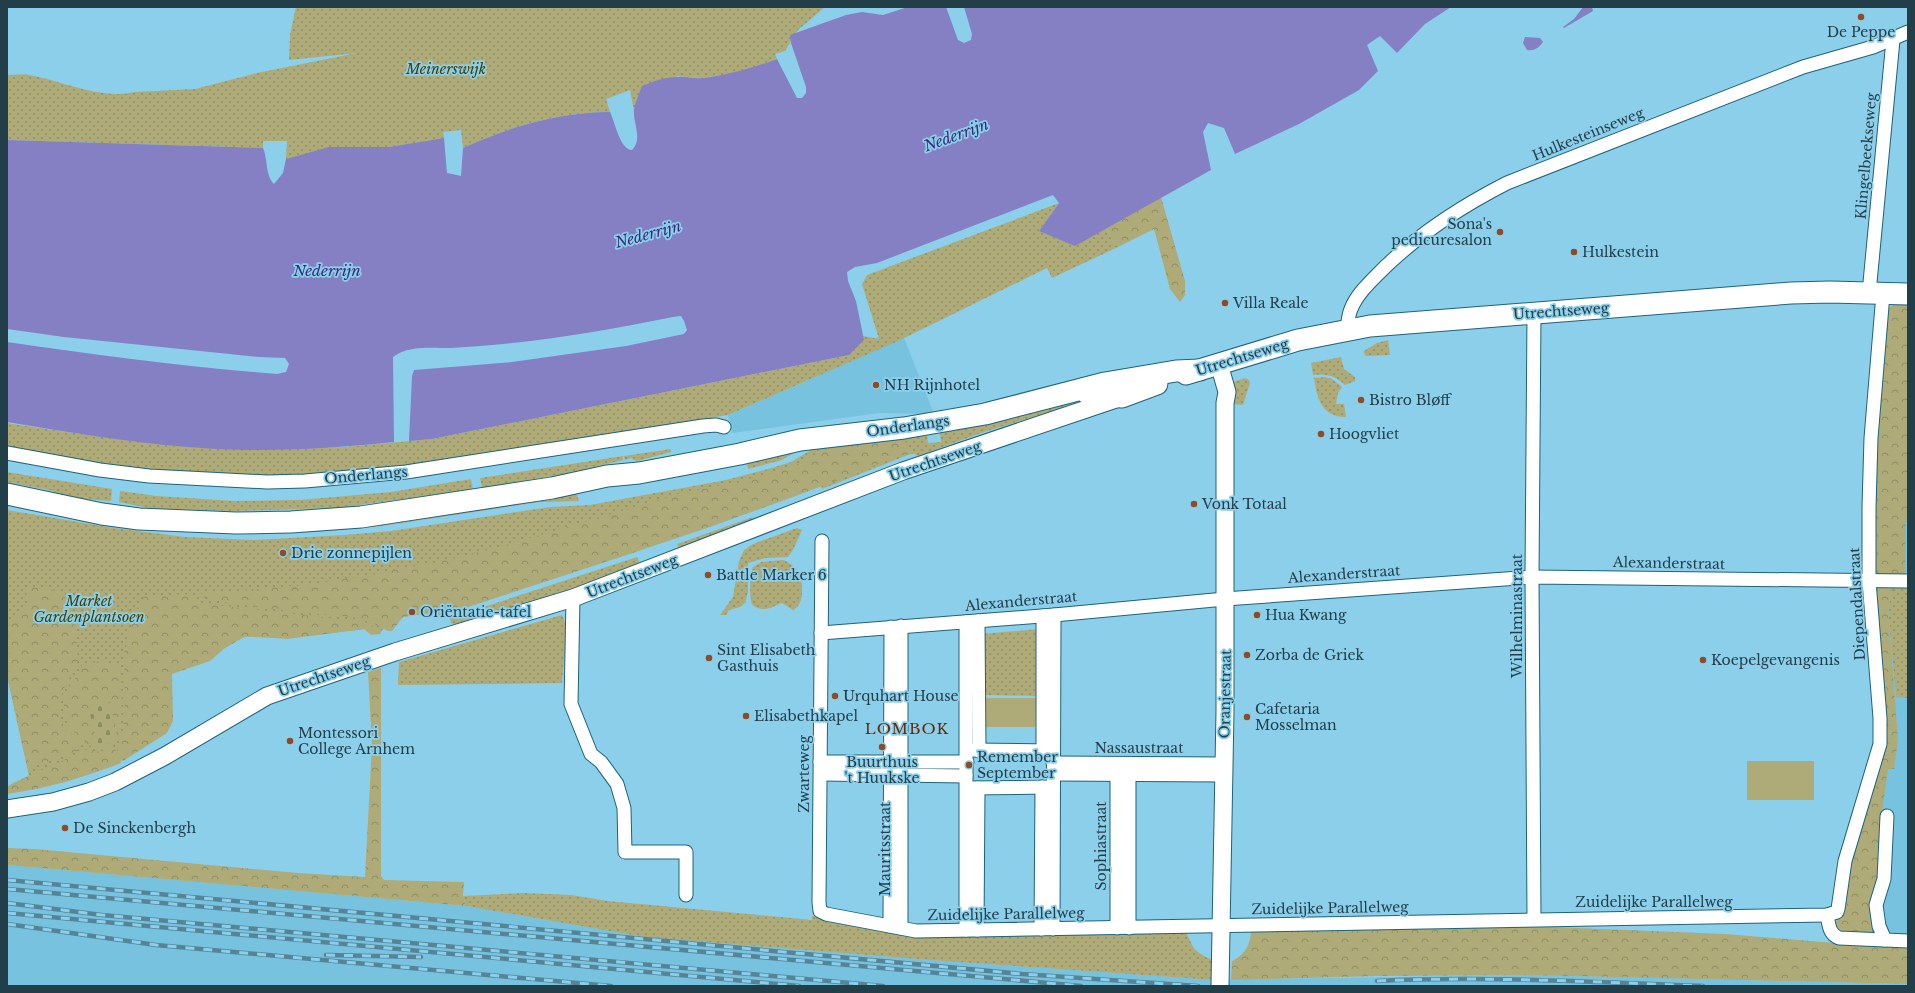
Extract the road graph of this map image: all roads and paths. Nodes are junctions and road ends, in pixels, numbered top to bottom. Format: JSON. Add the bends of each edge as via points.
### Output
{"nodes":[{"id":1,"x":1908,"y":32,"type":"edge"},
{"id":2,"x":1893,"y":40,"type":"junction"},
{"id":3,"x":1876,"y":293,"type":"junction"},
{"id":4,"x":1908,"y":294,"type":"edge"},
{"id":5,"x":1534,"y":313,"type":"junction"},
{"id":6,"x":1347,"y":330,"type":"junction"},
{"id":7,"x":1209,"y":367,"type":"junction"},
{"id":8,"x":1122,"y":397,"type":"junction"},
{"id":9,"x":1044,"y":400,"type":"junction"},
{"id":10,"x":724,"y":427,"type":"dead end"},
{"id":11,"x":7,"y":453,"type":"edge"},
{"id":12,"x":7,"y":494,"type":"edge"},
{"id":13,"x":822,"y":541,"type":"dead end"},
{"id":14,"x":1532,"y":577,"type":"junction"},
{"id":15,"x":1870,"y":581,"type":"junction"},
{"id":16,"x":1908,"y":581,"type":"edge"},
{"id":17,"x":574,"y":598,"type":"junction"},
{"id":18,"x":1226,"y":599,"type":"junction"},
{"id":19,"x":1048,"y":615,"type":"junction"},
{"id":20,"x":972,"y":621,"type":"junction"},
{"id":21,"x":896,"y":627,"type":"junction"},
{"id":22,"x":821,"y":633,"type":"junction"},
{"id":23,"x":971,"y":754,"type":"junction"},
{"id":24,"x":896,"y":762,"type":"junction"},
{"id":25,"x":820,"y":768,"type":"junction"},
{"id":26,"x":1050,"y":769,"type":"junction"},
{"id":27,"x":1123,"y":769,"type":"junction"},
{"id":28,"x":1224,"y":770,"type":"junction"},
{"id":29,"x":896,"y":775,"type":"junction"},
{"id":30,"x":970,"y":784,"type":"junction"},
{"id":31,"x":7,"y":809,"type":"edge"},
{"id":32,"x":1887,"y":816,"type":"dead end"},
{"id":33,"x":686,"y":895,"type":"dead end"},
{"id":34,"x":820,"y":911,"type":"joint"},
{"id":35,"x":1827,"y":915,"type":"junction"},
{"id":36,"x":1534,"y":919,"type":"junction"},
{"id":37,"x":1222,"y":925,"type":"junction"},
{"id":38,"x":895,"y":927,"type":"junction"},
{"id":39,"x":1123,"y":928,"type":"junction"},
{"id":40,"x":972,"y":930,"type":"junction"},
{"id":41,"x":1047,"y":930,"type":"junction"},
{"id":42,"x":1885,"y":940,"type":"junction"},
{"id":43,"x":1908,"y":941,"type":"edge"},
{"id":44,"x":1220,"y":981,"type":"edge"}],
"edges":[{"from":1,"to":2,"type":"street"},
{"from":2,"to":3,"type":"street","name":"Klingelbeekseweg"},
{"from":2,"to":6,"type":"street","name":"Hulkesteinseweg","via":[[1803,67],[1507,183],[1486,194],[1430,229],[1388,263],[1354,303],[1348,317]]},
{"from":3,"to":4,"type":"main road","name":"Utrechtseweg"},
{"from":3,"to":5,"type":"main road","name":"Utrechtseweg","via":[[1791,293]]},
{"from":3,"to":15,"type":"street","name":"Diependalstraat"},
{"from":5,"to":6,"type":"main road","name":"Utrechtseweg"},
{"from":5,"to":14,"type":"street","name":"Wilhelminastraat"},
{"from":6,"to":7,"type":"main road","name":"Utrechtseweg","via":[[1298,340]]},
{"from":7,"to":8,"type":"main road","name":"Utrechtseweg"},
{"from":7,"to":9,"type":"main road","name":"Onderlangs","via":[[1105,383]]},
{"from":7,"to":18,"type":"street","name":"Oranjestraat","via":[[1227,392]]},
{"from":8,"to":9,"type":"main road","name":"Onderlangs","via":[[1080,394]]},
{"from":8,"to":17,"type":"street","name":"Utrechtseweg","via":[[903,471]]},
{"from":9,"to":12,"type":"main road","name":"Onderlangs","via":[[985,414],[904,428],[800,440],[771,446],[682,453],[608,476],[544,489],[361,517],[244,523],[182,520],[114,504],[49,502]]},
{"from":10,"to":11,"type":"street","name":"Onderlangs","via":[[703,426],[406,472],[305,481],[267,482],[149,476]]},
{"from":13,"to":22,"type":"street","name":"Zwarteweg"},
{"from":14,"to":15,"type":"street","name":"Alexanderstraat"},
{"from":14,"to":18,"type":"street","name":"Alexanderstraat"},
{"from":14,"to":36,"type":"street","name":"Wilhelminastraat"},
{"from":15,"to":16,"type":"street","name":"Alexanderstraat"},
{"from":15,"to":35,"type":"street","name":"Diependalstraat","via":[[1880,744],[1845,860],[1837,912]]},
{"from":17,"to":31,"type":"street","name":"Utrechtseweg","via":[[394,652],[267,696],[115,782],[53,802]]},
{"from":17,"to":33,"type":"street","via":[[571,704],[591,754],[601,762],[617,784],[624,808],[625,852],[686,852]]},
{"from":18,"to":19,"type":"street","name":"Alexanderstraat"},
{"from":18,"to":28,"type":"street","name":"Oranjestraat"},
{"from":19,"to":20,"type":"street","name":"Alexanderstraat"},
{"from":19,"to":26,"type":"street"},
{"from":20,"to":21,"type":"street","name":"Alexanderstraat"},
{"from":20,"to":23,"type":"street"},
{"from":21,"to":22,"type":"street","name":"Alexanderstraat"},
{"from":21,"to":24,"type":"street","name":"Mauritsstraat"},
{"from":22,"to":25,"type":"street","name":"Zwarteweg"},
{"from":23,"to":24,"type":"street","name":"Nassaustraat"},
{"from":23,"to":26,"type":"street","name":"Nassaustraat"},
{"from":23,"to":30,"type":"street"},
{"from":24,"to":25,"type":"street","name":"Nassaustraat"},
{"from":24,"to":29,"type":"street","name":"Mauritsstraat"},
{"from":25,"to":29,"type":"street","name":"Nassaustraat"},
{"from":25,"to":34,"type":"street","name":"Zwarteweg"},
{"from":26,"to":27,"type":"street","name":"Nassaustraat"},
{"from":26,"to":30,"type":"street","name":"Nassaustraat"},
{"from":26,"to":41,"type":"street"},
{"from":27,"to":28,"type":"street","name":"Nassaustraat"},
{"from":27,"to":39,"type":"street","name":"Sophiastraat"},
{"from":28,"to":37,"type":"street","name":"Oranjestraat"},
{"from":29,"to":30,"type":"street","name":"Nassaustraat"},
{"from":29,"to":38,"type":"street","name":"Mauritsstraat"},
{"from":30,"to":40,"type":"street"},
{"from":32,"to":42,"type":"street","via":[[1884,879],[1876,905],[1879,926]]},
{"from":34,"to":38,"type":"street","name":"Zuidelijke Parallelweg"},
{"from":35,"to":36,"type":"street","name":"Zuidelijke Parallelweg"},
{"from":35,"to":42,"type":"street","via":[[1834,936]]},
{"from":36,"to":37,"type":"street","name":"Zuidelijke Parallelweg"},
{"from":37,"to":39,"type":"street","name":"Zuidelijke Parallelweg"},
{"from":37,"to":44,"type":"street","name":"Oranjestraat"},
{"from":38,"to":40,"type":"street","name":"Zuidelijke Parallelweg","via":[[916,931]]},
{"from":39,"to":41,"type":"street","name":"Zuidelijke Parallelweg"},
{"from":40,"to":41,"type":"street","name":"Zuidelijke Parallelweg"},
{"from":42,"to":43,"type":"street"}]}
